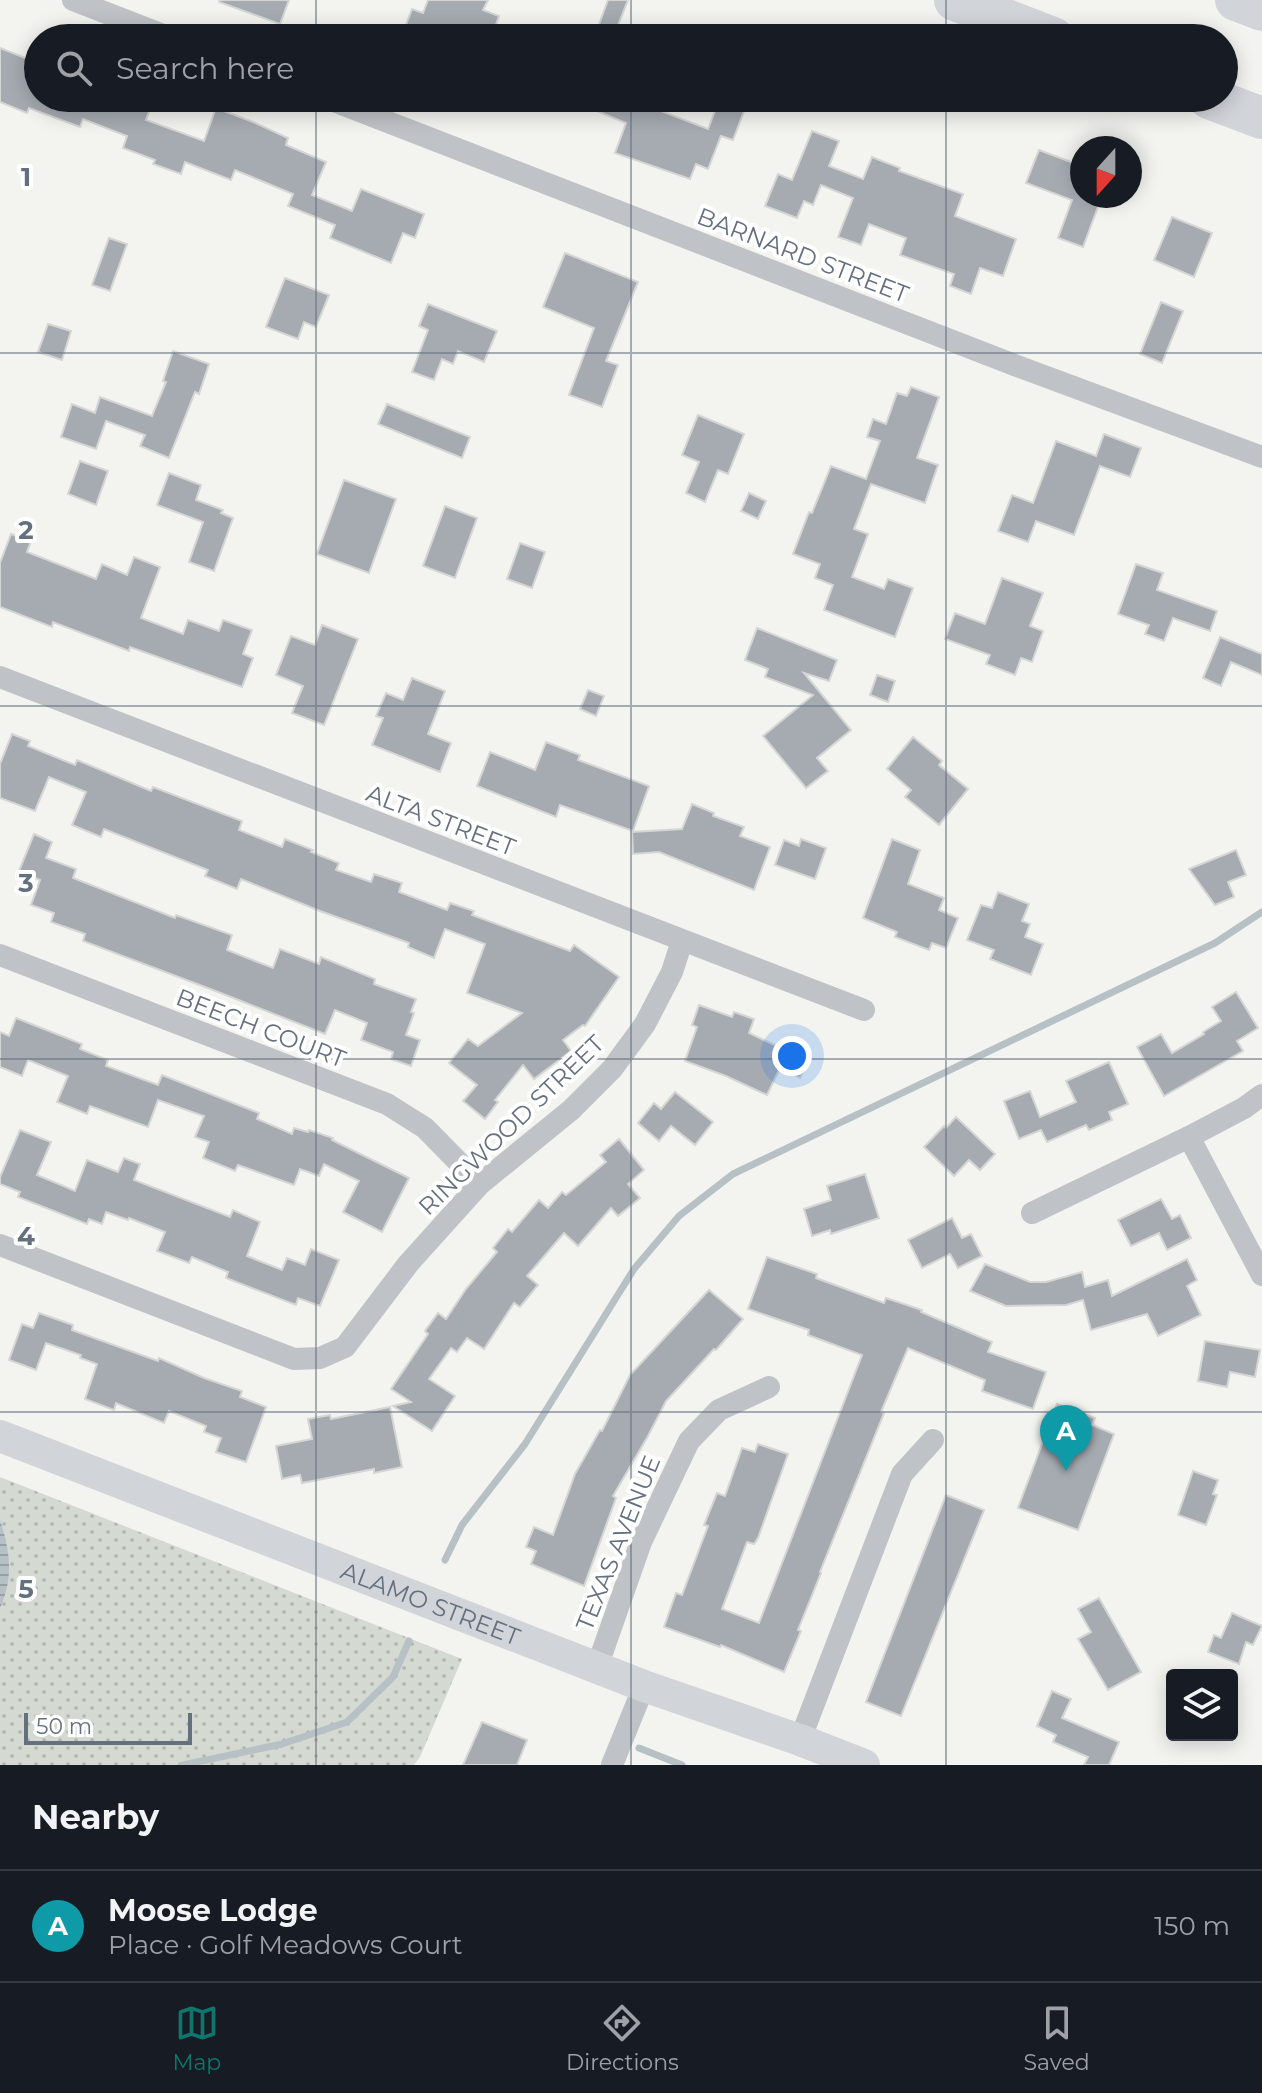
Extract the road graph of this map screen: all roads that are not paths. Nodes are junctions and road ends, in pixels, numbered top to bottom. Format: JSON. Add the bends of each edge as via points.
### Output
{"nodes":[{"id":1,"x":73,"y":0,"type":"edge"},
{"id":2,"x":955,"y":0,"type":"edge"},
{"id":3,"x":1236,"y":0,"type":"edge"},
{"id":4,"x":1262,"y":10,"type":"edge"},
{"id":5,"x":135,"y":24,"type":"edge"},
{"id":6,"x":1017,"y":24,"type":"edge"},
{"id":7,"x":1238,"y":109,"type":"edge"},
{"id":8,"x":362,"y":112,"type":"edge"},
{"id":9,"x":1262,"y":118,"type":"edge"},
{"id":10,"x":1262,"y":457,"type":"edge"},
{"id":11,"x":0,"y":677,"type":"edge"},
{"id":12,"x":682,"y":941,"type":"junction"},
{"id":13,"x":0,"y":955,"type":"edge"},
{"id":14,"x":864,"y":1010,"type":"dead end"},
{"id":15,"x":1262,"y":1095,"type":"edge"},
{"id":16,"x":1189,"y":1137,"type":"junction"},
{"id":17,"x":480,"y":1184,"type":"junction"},
{"id":18,"x":1032,"y":1213,"type":"dead end"},
{"id":19,"x":0,"y":1245,"type":"edge"},
{"id":20,"x":1262,"y":1275,"type":"edge"},
{"id":21,"x":769,"y":1387,"type":"dead end"},
{"id":22,"x":0,"y":1436,"type":"edge"},
{"id":23,"x":933,"y":1440,"type":"dead end"},
{"id":24,"x":597,"y":1667,"type":"junction"},
{"id":25,"x":644,"y":1686,"type":"junction"},
{"id":26,"x":800,"y":1740,"type":"junction"},
{"id":27,"x":612,"y":1765,"type":"edge"},
{"id":28,"x":864,"y":1765,"type":"edge"}],
"edges":[{"from":1,"to":5,"type":"street"},
{"from":2,"to":6,"type":"highway"},
{"from":3,"to":4,"type":"highway"},
{"from":7,"to":9,"type":"highway"},
{"from":8,"to":10,"type":"street","name":"BARNARD STREET"},
{"from":11,"to":12,"type":"street","name":"ALTA STREET"},
{"from":12,"to":14,"type":"street","name":"ALTA STREET"},
{"from":12,"to":17,"type":"street","name":"RINGWOOD STREET","via":[[645,1024],[612,1069]]},
{"from":13,"to":17,"type":"street","name":"BEECH COURT","via":[[387,1104],[425,1128]]},
{"from":15,"to":16,"type":"street"},
{"from":16,"to":18,"type":"street"},
{"from":16,"to":20,"type":"street"},
{"from":17,"to":19,"type":"street","name":"RINGWOOD STREET","via":[[408,1264],[345,1347],[320,1358],[294,1359]]},
{"from":21,"to":24,"type":"street","name":"TEXAS AVENUE","via":[[719,1410],[689,1441],[641,1542]]},
{"from":22,"to":24,"type":"main road","name":"ALAMO STREET"},
{"from":23,"to":26,"type":"street","via":[[902,1474]]},
{"from":24,"to":25,"type":"main road","name":"ALAMO STREET"},
{"from":25,"to":26,"type":"main road","name":"ALAMO STREET"},
{"from":25,"to":27,"type":"street"},
{"from":26,"to":28,"type":"main road","name":"ALAMO STREET"}]}
